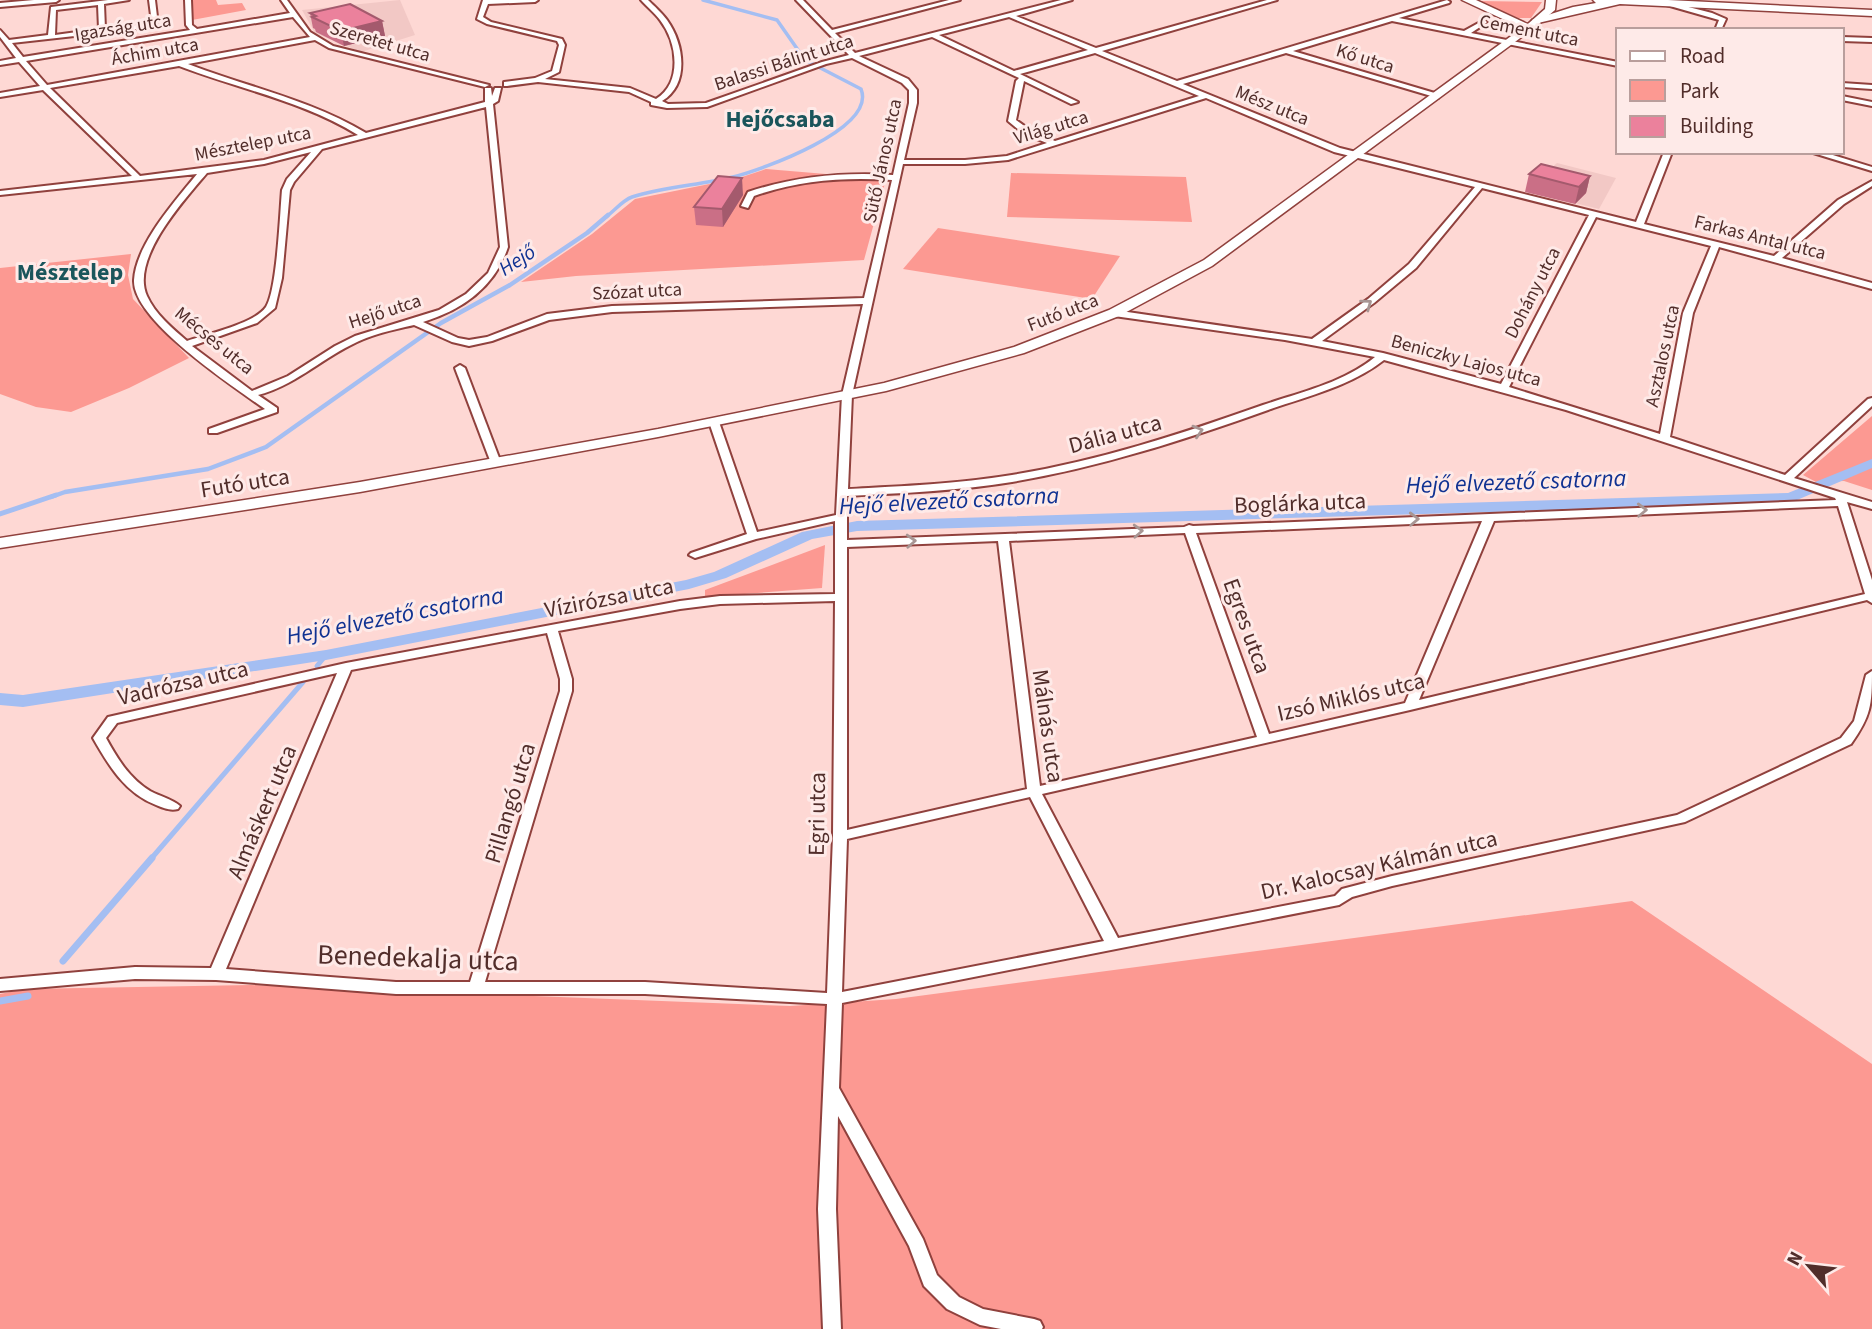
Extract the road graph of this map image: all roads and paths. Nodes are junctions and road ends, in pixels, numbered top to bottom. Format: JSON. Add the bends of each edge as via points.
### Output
{"nodes":[{"id":1,"x":56,"y":0,"type":"edge"},
{"id":2,"x":126,"y":0,"type":"edge"},
{"id":3,"x":152,"y":0,"type":"edge"},
{"id":4,"x":188,"y":0,"type":"edge"},
{"id":5,"x":284,"y":0,"type":"edge"},
{"id":6,"x":536,"y":0,"type":"edge"},
{"id":7,"x":644,"y":0,"type":"edge"},
{"id":8,"x":799,"y":0,"type":"edge"},
{"id":9,"x":957,"y":0,"type":"edge"},
{"id":10,"x":1050,"y":0,"type":"edge"},
{"id":11,"x":1069,"y":0,"type":"edge"},
{"id":12,"x":1274,"y":0,"type":"edge"},
{"id":13,"x":1467,"y":0,"type":"edge"},
{"id":14,"x":1551,"y":0,"type":"edge"},
{"id":15,"x":1598,"y":0,"type":"edge"},
{"id":16,"x":486,"y":1,"type":"edge"},
{"id":17,"x":1625,"y":1,"type":"edge"},
{"id":18,"x":1060,"y":2,"type":"junction"},
{"id":19,"x":1447,"y":2,"type":"dead end"},
{"id":20,"x":1653,"y":2,"type":"edge"},
{"id":21,"x":102,"y":3,"type":"junction"},
{"id":22,"x":0,"y":5,"type":"edge"},
{"id":23,"x":1872,"y":13,"type":"edge"},
{"id":24,"x":293,"y":15,"type":"junction"},
{"id":25,"x":1009,"y":15,"type":"junction"},
{"id":26,"x":1392,"y":19,"type":"junction"},
{"id":27,"x":1484,"y":22,"type":"dead end"},
{"id":28,"x":1533,"y":24,"type":"junction"},
{"id":29,"x":1719,"y":28,"type":"edge"},
{"id":30,"x":102,"y":31,"type":"junction"},
{"id":31,"x":0,"y":32,"type":"edge"},
{"id":32,"x":196,"y":32,"type":"junction"},
{"id":33,"x":832,"y":32,"type":"junction"},
{"id":34,"x":1464,"y":34,"type":"junction"},
{"id":35,"x":933,"y":35,"type":"junction"},
{"id":36,"x":51,"y":37,"type":"junction"},
{"id":37,"x":314,"y":38,"type":"junction"},
{"id":38,"x":1844,"y":39,"type":"edge"},
{"id":39,"x":1872,"y":40,"type":"edge"},
{"id":40,"x":7,"y":42,"type":"junction"},
{"id":41,"x":1507,"y":43,"type":"junction"},
{"id":42,"x":1097,"y":51,"type":"junction"},
{"id":43,"x":1286,"y":51,"type":"junction"},
{"id":44,"x":854,"y":56,"type":"junction"},
{"id":45,"x":20,"y":60,"type":"junction"},
{"id":46,"x":0,"y":63,"type":"edge"},
{"id":47,"x":181,"y":64,"type":"junction"},
{"id":48,"x":1616,"y":64,"type":"edge"},
{"id":49,"x":1015,"y":73,"type":"junction"},
{"id":50,"x":1024,"y":78,"type":"junction"},
{"id":51,"x":538,"y":79,"type":"junction"},
{"id":52,"x":507,"y":84,"type":"junction"},
{"id":53,"x":1176,"y":84,"type":"junction"},
{"id":54,"x":1844,"y":85,"type":"edge"},
{"id":55,"x":45,"y":87,"type":"junction"},
{"id":56,"x":487,"y":87,"type":"junction"},
{"id":57,"x":1872,"y":87,"type":"edge"},
{"id":58,"x":498,"y":90,"type":"junction"},
{"id":59,"x":0,"y":95,"type":"edge"},
{"id":60,"x":1206,"y":96,"type":"junction"},
{"id":61,"x":1435,"y":96,"type":"junction"},
{"id":62,"x":1844,"y":98,"type":"edge"},
{"id":63,"x":1074,"y":102,"type":"dead end"},
{"id":64,"x":654,"y":103,"type":"junction"},
{"id":65,"x":488,"y":104,"type":"junction"},
{"id":66,"x":1872,"y":104,"type":"edge"},
{"id":67,"x":365,"y":136,"type":"junction"},
{"id":68,"x":1056,"y":144,"type":"junction"},
{"id":69,"x":320,"y":147,"type":"junction"},
{"id":70,"x":1667,"y":154,"type":"edge"},
{"id":71,"x":1821,"y":154,"type":"edge"},
{"id":72,"x":1356,"y":155,"type":"junction"},
{"id":73,"x":900,"y":162,"type":"junction"},
{"id":74,"x":1872,"y":169,"type":"edge"},
{"id":75,"x":204,"y":171,"type":"junction"},
{"id":76,"x":896,"y":178,"type":"junction"},
{"id":77,"x":139,"y":179,"type":"junction"},
{"id":78,"x":1872,"y":183,"type":"edge"},
{"id":79,"x":1480,"y":186,"type":"junction"},
{"id":80,"x":0,"y":193,"type":"edge"},
{"id":81,"x":745,"y":206,"type":"dead end"},
{"id":82,"x":1592,"y":215,"type":"junction"},
{"id":83,"x":1639,"y":226,"type":"junction"},
{"id":84,"x":1716,"y":244,"type":"junction"},
{"id":85,"x":1776,"y":259,"type":"junction"},
{"id":86,"x":1872,"y":286,"type":"edge"},
{"id":87,"x":867,"y":301,"type":"junction"},
{"id":88,"x":1114,"y":313,"type":"junction"},
{"id":89,"x":420,"y":324,"type":"junction"},
{"id":90,"x":1311,"y":343,"type":"junction"},
{"id":91,"x":185,"y":345,"type":"junction"},
{"id":92,"x":1383,"y":356,"type":"junction"},
{"id":93,"x":460,"y":368,"type":"dead end"},
{"id":94,"x":281,"y":386,"type":"joint"},
{"id":95,"x":1504,"y":388,"type":"junction"},
{"id":96,"x":251,"y":394,"type":"junction"},
{"id":97,"x":847,"y":395,"type":"junction"},
{"id":98,"x":1872,"y":401,"type":"edge"},
{"id":99,"x":714,"y":422,"type":"junction"},
{"id":100,"x":214,"y":432,"type":"dead end"},
{"id":101,"x":1665,"y":436,"type":"junction"},
{"id":102,"x":496,"y":463,"type":"junction"},
{"id":103,"x":1787,"y":479,"type":"junction"},
{"id":104,"x":842,"y":493,"type":"junction"},
{"id":105,"x":1841,"y":500,"type":"junction"},
{"id":106,"x":1872,"y":506,"type":"edge"},
{"id":107,"x":1490,"y":516,"type":"junction"},
{"id":108,"x":841,"y":517,"type":"junction"},
{"id":109,"x":1189,"y":528,"type":"junction"},
{"id":110,"x":754,"y":536,"type":"junction"},
{"id":111,"x":1003,"y":537,"type":"junction"},
{"id":112,"x":842,"y":541,"type":"junction"},
{"id":113,"x":0,"y":543,"type":"edge"},
{"id":114,"x":695,"y":555,"type":"dead end"},
{"id":115,"x":841,"y":597,"type":"junction"},
{"id":116,"x":1871,"y":598,"type":"edge"},
{"id":117,"x":552,"y":631,"type":"junction"},
{"id":118,"x":346,"y":667,"type":"junction"},
{"id":119,"x":1872,"y":675,"type":"edge"},
{"id":120,"x":1409,"y":706,"type":"junction"},
{"id":121,"x":1264,"y":738,"type":"junction"},
{"id":122,"x":1034,"y":792,"type":"junction"},
{"id":123,"x":173,"y":806,"type":"dead end"},
{"id":124,"x":840,"y":836,"type":"junction"},
{"id":125,"x":1114,"y":945,"type":"junction"},
{"id":126,"x":216,"y":974,"type":"junction"},
{"id":127,"x":0,"y":985,"type":"edge"},
{"id":128,"x":476,"y":987,"type":"junction"},
{"id":129,"x":835,"y":999,"type":"junction"},
{"id":130,"x":831,"y":1087,"type":"junction"},
{"id":131,"x":1036,"y":1328,"type":"edge"},
{"id":132,"x":832,"y":1329,"type":"edge"}],
"edges":[{"from":1,"to":22,"type":"street"},
{"from":2,"to":21,"type":"street"},
{"from":3,"to":30,"type":"street","via":[[155,24]]},
{"from":4,"to":32,"type":"street","via":[[189,25]]},
{"from":5,"to":24,"type":"street","name":"Szeretet utca"},
{"from":6,"to":16,"type":"street"},
{"from":7,"to":64,"type":"street","via":[[663,19],[673,38],[680,69],[670,94]]},
{"from":8,"to":33,"type":"street","name":"Sütő János utca"},
{"from":9,"to":33,"type":"street"},
{"from":10,"to":18,"type":"street"},
{"from":11,"to":18,"type":"street","name":"Balassi Bálint utca"},
{"from":12,"to":42,"type":"street"},
{"from":13,"to":28,"type":"main road"},
{"from":14,"to":28,"type":"main road","name":"Futó utca","via":[[1550,10]]},
{"from":15,"to":17,"type":"main road"},
{"from":16,"to":51,"type":"street","via":[[479,18],[560,40],[555,72]]},
{"from":17,"to":20,"type":"main road"},
{"from":17,"to":28,"type":"main road","via":[[1577,9]]},
{"from":18,"to":25,"type":"street","name":"Balassi Bálint utca"},
{"from":19,"to":26,"type":"street"},
{"from":20,"to":23,"type":"main road"},
{"from":20,"to":29,"type":"street","via":[[1715,15],[1723,19]]},
{"from":21,"to":30,"type":"street"},
{"from":21,"to":36,"type":"street","via":[[54,8]]},
{"from":24,"to":32,"type":"street","name":"Igazság utca"},
{"from":24,"to":37,"type":"street","name":"Szeretet utca"},
{"from":25,"to":35,"type":"street","name":"Balassi Bálint utca"},
{"from":25,"to":42,"type":"street","name":"Mész utca"},
{"from":26,"to":34,"type":"street","name":"Cement utca"},
{"from":26,"to":43,"type":"street"},
{"from":27,"to":34,"type":"street"},
{"from":28,"to":41,"type":"main road","name":"Futó utca"},
{"from":30,"to":36,"type":"street"},
{"from":31,"to":40,"type":"street"},
{"from":32,"to":45,"type":"street","name":"Igazság utca"},
{"from":33,"to":44,"type":"street","name":"Sütő János utca"},
{"from":34,"to":41,"type":"street","name":"Cement utca"},
{"from":35,"to":44,"type":"street","name":"Balassi Bálint utca"},
{"from":35,"to":49,"type":"street"},
{"from":36,"to":40,"type":"street"},
{"from":37,"to":47,"type":"street","name":"Áchim utca"},
{"from":37,"to":56,"type":"street","name":"Szeretet utca","via":[[380,61]]},
{"from":38,"to":39,"type":"street"},
{"from":40,"to":45,"type":"street"},
{"from":41,"to":48,"type":"street","name":"Cement utca"},
{"from":41,"to":61,"type":"main road","name":"Futó utca"},
{"from":42,"to":49,"type":"street"},
{"from":42,"to":53,"type":"street","name":"Mész utca"},
{"from":43,"to":53,"type":"street"},
{"from":43,"to":61,"type":"street","name":"Kő utca"},
{"from":44,"to":64,"type":"street","name":"Balassi Bálint utca","via":[[707,105]]},
{"from":44,"to":73,"type":"street","name":"Sütő János utca","via":[[914,90]]},
{"from":45,"to":46,"type":"street","name":"Igazság utca"},
{"from":45,"to":55,"type":"street"},
{"from":47,"to":55,"type":"street","name":"Áchim utca"},
{"from":47,"to":67,"type":"street","via":[[327,113]]},
{"from":49,"to":50,"type":"street"},
{"from":50,"to":63,"type":"street"},
{"from":50,"to":68,"type":"street","via":[[1013,121]]},
{"from":51,"to":52,"type":"street","name":"Balassi Bálint utca"},
{"from":51,"to":64,"type":"street","name":"Balassi Bálint utca","via":[[630,90]]},
{"from":52,"to":56,"type":"street","name":"Balassi Bálint utca"},
{"from":52,"to":58,"type":"street"},
{"from":53,"to":60,"type":"street","name":"Mész utca"},
{"from":54,"to":57,"type":"street"},
{"from":55,"to":59,"type":"street","name":"Áchim utca"},
{"from":55,"to":77,"type":"street"},
{"from":56,"to":58,"type":"street"},
{"from":56,"to":65,"type":"street","name":"Hejő utca"},
{"from":58,"to":65,"type":"street"},
{"from":60,"to":68,"type":"street","name":"Világ utca"},
{"from":60,"to":72,"type":"street","name":"Mész utca"},
{"from":61,"to":72,"type":"main road","name":"Futó utca"},
{"from":62,"to":66,"type":"street"},
{"from":65,"to":67,"type":"street","name":"Mésztelep utca"},
{"from":65,"to":89,"type":"street","name":"Hejő utca","via":[[504,247],[500,266],[482,287]]},
{"from":67,"to":69,"type":"street","name":"Mésztelep utca"},
{"from":68,"to":73,"type":"street","name":"Világ utca","via":[[995,160]]},
{"from":69,"to":75,"type":"street","name":"Mésztelep utca"},
{"from":69,"to":91,"type":"street","via":[[290,180],[286,191],[278,278],[270,308],[254,321]]},
{"from":70,"to":83,"type":"street"},
{"from":71,"to":74,"type":"street"},
{"from":72,"to":79,"type":"street","name":"Mész utca"},
{"from":72,"to":88,"type":"main road","name":"Futó utca","via":[[1208,263]]},
{"from":73,"to":76,"type":"street","name":"Sütő János utca"},
{"from":75,"to":77,"type":"street","name":"Mésztelep utca"},
{"from":75,"to":91,"type":"street","name":"Mécses utca","via":[[168,216],[143,262],[138,284],[148,308]]},
{"from":76,"to":81,"type":"street","via":[[831,175],[792,180],[751,194]]},
{"from":76,"to":87,"type":"street","name":"Sütő János utca"},
{"from":77,"to":80,"type":"street","name":"Mésztelep utca"},
{"from":78,"to":85,"type":"street","via":[[1841,202]]},
{"from":79,"to":82,"type":"street","name":"Farkas Antal utca"},
{"from":90,"to":79,"type":"street","one_way":true,"via":[[1384,292],[1426,252]]},
{"from":82,"to":83,"type":"street","name":"Farkas Antal utca"},
{"from":82,"to":95,"type":"street","name":"Dohány utca"},
{"from":83,"to":84,"type":"street","name":"Farkas Antal utca"},
{"from":84,"to":85,"type":"street","name":"Farkas Antal utca"},
{"from":84,"to":101,"type":"street","name":"Asztalos utca","via":[[1688,313]]},
{"from":85,"to":86,"type":"street","name":"Farkas Antal utca"},
{"from":87,"to":89,"type":"street","name":"Szózat utca","via":[[612,309],[547,317],[469,343]]},
{"from":87,"to":97,"type":"street","name":"Egri utca"},
{"from":88,"to":90,"type":"street","name":"Beniczky Lajos utca"},
{"from":88,"to":97,"type":"main road","name":"Futó utca","via":[[1007,354]]},
{"from":89,"to":94,"type":"street","name":"Hejő utca","via":[[367,333]]},
{"from":90,"to":92,"type":"street","name":"Beniczky Lajos utca"},
{"from":91,"to":96,"type":"street","name":"Mécses utca"},
{"from":92,"to":95,"type":"street","name":"Beniczky Lajos utca"},
{"from":104,"to":92,"type":"street","name":"Dália utca","one_way":true,"via":[[1032,475],[1135,451],[1347,379]]},
{"from":93,"to":102,"type":"street"},
{"from":94,"to":96,"type":"street","name":"Mécses utca"},
{"from":95,"to":101,"type":"street","name":"Beniczky Lajos utca"},
{"from":96,"to":100,"type":"street","name":"Mécses utca","via":[[273,410]]},
{"from":97,"to":99,"type":"main road","name":"Futó utca"},
{"from":97,"to":104,"type":"street","name":"Egri utca"},
{"from":98,"to":103,"type":"street"},
{"from":99,"to":102,"type":"main road","name":"Futó utca"},
{"from":99,"to":110,"type":"street"},
{"from":101,"to":103,"type":"street","name":"Beniczky Lajos utca"},
{"from":102,"to":113,"type":"main road","name":"Futó utca"},
{"from":103,"to":105,"type":"street","name":"Beniczky Lajos utca"},
{"from":104,"to":108,"type":"street","name":"Egri utca"},
{"from":105,"to":106,"type":"street","name":"Beniczky Lajos utca"},
{"from":107,"to":105,"type":"street","name":"Boglárka utca","one_way":true},
{"from":105,"to":116,"type":"street"},
{"from":109,"to":107,"type":"street","name":"Boglárka utca","one_way":true},
{"from":107,"to":120,"type":"street"},
{"from":108,"to":110,"type":"street"},
{"from":108,"to":112,"type":"street","name":"Egri utca"},
{"from":111,"to":109,"type":"street","name":"Boglárka utca","one_way":true},
{"from":109,"to":121,"type":"street","name":"Egres utca"},
{"from":110,"to":114,"type":"street"},
{"from":112,"to":111,"type":"street","name":"Boglárka utca","one_way":true},
{"from":111,"to":122,"type":"street","name":"Málnás utca"},
{"from":112,"to":115,"type":"street","name":"Egri utca"},
{"from":115,"to":117,"type":"street","name":"Vízirózsa utca","via":[[720,600]]},
{"from":115,"to":124,"type":"street","name":"Egri utca"},
{"from":116,"to":120,"type":"street","name":"Izsó Miklós utca"},
{"from":117,"to":118,"type":"street","name":"Vízirózsa utca"},
{"from":117,"to":128,"type":"street","name":"Pillangó utca","via":[[566,691]]},
{"from":118,"to":123,"type":"street","name":"Vadrózsa utca","via":[[113,720],[99,738],[127,782],[150,799]]},
{"from":118,"to":126,"type":"street","name":"Almáskert utca"},
{"from":119,"to":125,"type":"street","name":"Dr. Kalocsay Kálmán utca","via":[[1860,722],[1846,741],[1680,819],[1392,881],[1347,893],[1339,900]]},
{"from":120,"to":121,"type":"street","name":"Izsó Miklós utca"},
{"from":121,"to":122,"type":"street","name":"Izsó Miklós utca"},
{"from":122,"to":124,"type":"street","name":"Izsó Miklós utca"},
{"from":122,"to":125,"type":"street","name":"Málnás utca"},
{"from":124,"to":129,"type":"street","name":"Egri utca"},
{"from":125,"to":129,"type":"street","name":"Dr. Kalocsay Kálmán utca"},
{"from":126,"to":127,"type":"street","name":"Benedekalja utca","via":[[135,973]]},
{"from":126,"to":128,"type":"street","name":"Benedekalja utca","via":[[396,988]]},
{"from":128,"to":129,"type":"street","name":"Benedekalja utca","via":[[645,988]]},
{"from":129,"to":130,"type":"street","name":"Egri utca"},
{"from":130,"to":131,"type":"street","via":[[917,1244],[930,1280],[953,1303],[980,1317]]},
{"from":130,"to":132,"type":"street","name":"Egri utca","via":[[827,1209]]}]}
